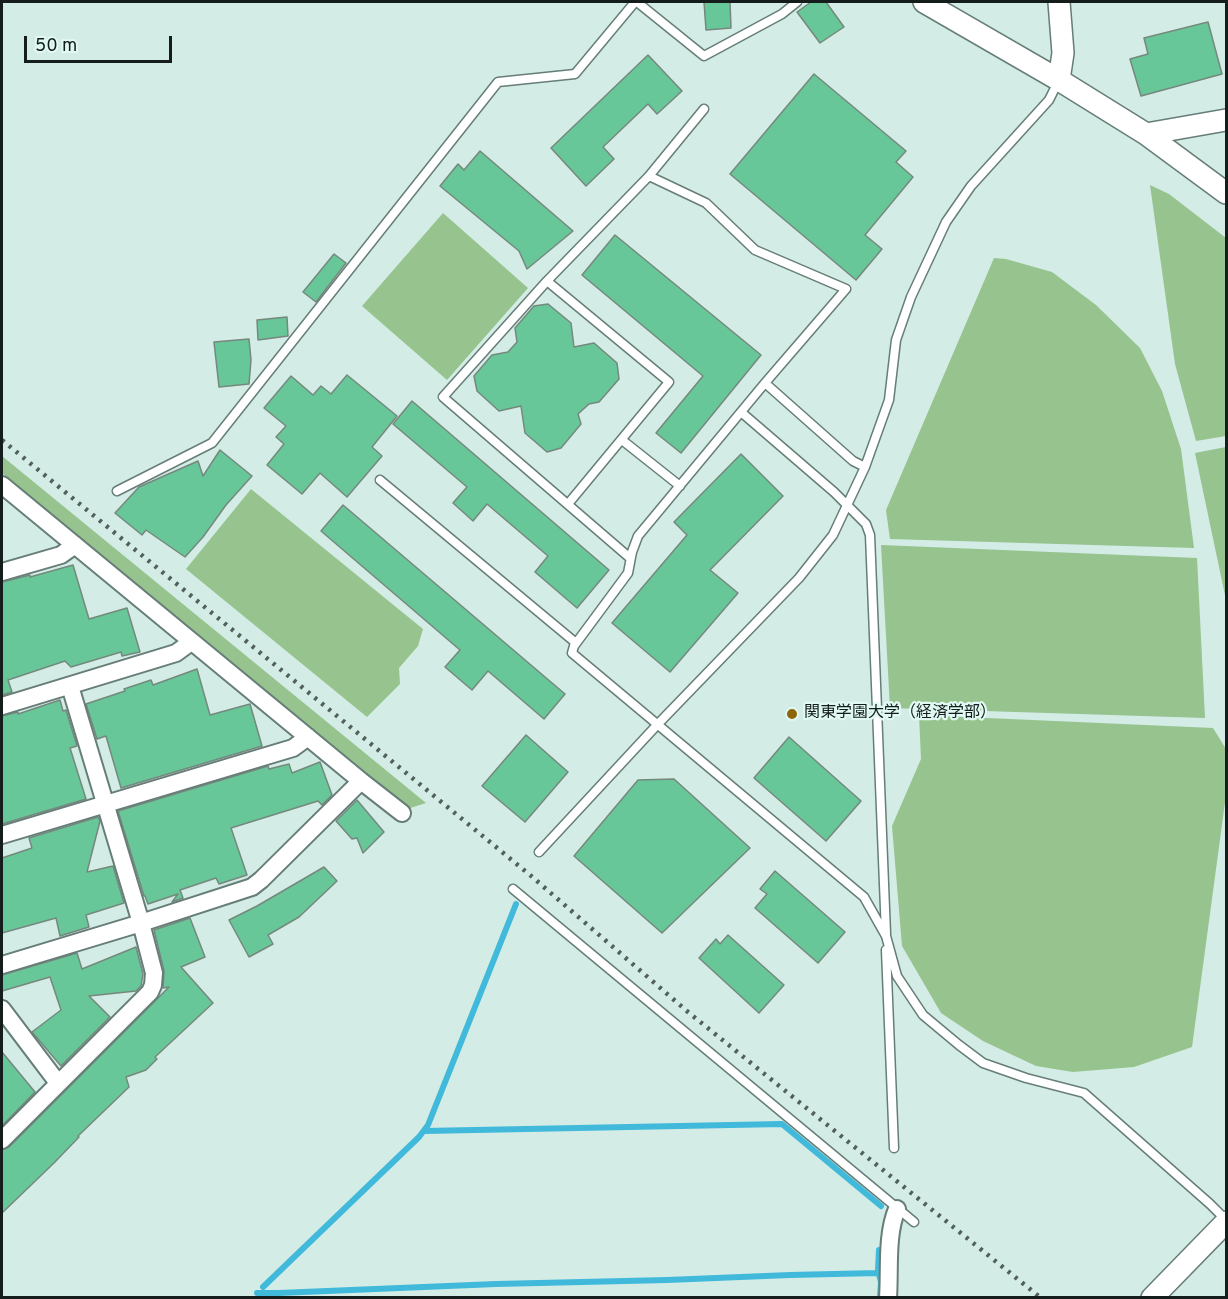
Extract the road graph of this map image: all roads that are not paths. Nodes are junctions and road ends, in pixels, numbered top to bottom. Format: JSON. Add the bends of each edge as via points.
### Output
{"nodes":[{"id":1,"x":636,"y":2,"type":"edge"},
{"id":2,"x":797,"y":2,"type":"edge"},
{"id":3,"x":924,"y":2,"type":"edge"},
{"id":4,"x":1059,"y":2,"type":"edge"},
{"id":5,"x":1059,"y":80,"type":"junction"},
{"id":6,"x":704,"y":109,"type":"dead end"},
{"id":7,"x":1227,"y":120,"type":"edge"},
{"id":8,"x":1146,"y":134,"type":"junction"},
{"id":9,"x":649,"y":177,"type":"junction"},
{"id":10,"x":1227,"y":193,"type":"edge"},
{"id":11,"x":547,"y":281,"type":"junction"},
{"id":12,"x":765,"y":383,"type":"junction"},
{"id":13,"x":741,"y":412,"type":"junction"},
{"id":14,"x":622,"y":440,"type":"junction"},
{"id":15,"x":865,"y":467,"type":"junction"},
{"id":16,"x":380,"y":480,"type":"dead end"},
{"id":17,"x":2,"y":485,"type":"edge"},
{"id":18,"x":680,"y":486,"type":"junction"},
{"id":19,"x":117,"y":491,"type":"dead end"},
{"id":20,"x":568,"y":504,"type":"junction"},
{"id":21,"x":846,"y":504,"type":"junction"},
{"id":22,"x":75,"y":545,"type":"junction"},
{"id":23,"x":630,"y":558,"type":"junction"},
{"id":24,"x":2,"y":572,"type":"edge"},
{"id":25,"x":191,"y":642,"type":"junction"},
{"id":26,"x":576,"y":643,"type":"junction"},
{"id":27,"x":70,"y":686,"type":"junction"},
{"id":28,"x":2,"y":706,"type":"edge"},
{"id":29,"x":657,"y":725,"type":"junction"},
{"id":30,"x":308,"y":737,"type":"junction"},
{"id":31,"x":361,"y":781,"type":"junction"},
{"id":32,"x":106,"y":804,"type":"junction"},
{"id":33,"x":402,"y":813,"type":"dead end"},
{"id":34,"x":2,"y":835,"type":"edge"},
{"id":35,"x":538,"y":852,"type":"dead end"},
{"id":36,"x":513,"y":890,"type":"dead end"},
{"id":37,"x":141,"y":923,"type":"junction"},
{"id":38,"x":886,"y":936,"type":"junction"},
{"id":39,"x":2,"y":965,"type":"edge"},
{"id":40,"x":2,"y":1009,"type":"edge"},
{"id":41,"x":58,"y":1083,"type":"junction"},
{"id":42,"x":2,"y":1140,"type":"edge"},
{"id":43,"x":894,"y":1148,"type":"dead end"},
{"id":44,"x":897,"y":1209,"type":"junction"},
{"id":45,"x":1227,"y":1221,"type":"edge"},
{"id":46,"x":914,"y":1222,"type":"dead end"},
{"id":47,"x":888,"y":1298,"type":"edge"},
{"id":48,"x":1152,"y":1298,"type":"edge"}],
"edges":[{"from":1,"to":2,"type":"lane","via":[[704,56]]},
{"from":1,"to":19,"type":"lane","via":[[575,74],[498,82],[212,443]]},
{"from":3,"to":5,"type":"street"},
{"from":4,"to":5,"type":"street","via":[[1063,53]]},
{"from":5,"to":8,"type":"street"},
{"from":5,"to":15,"type":"lane","via":[[1049,100],[971,186],[946,222],[896,340],[889,400]]},
{"from":6,"to":9,"type":"lane"},
{"from":7,"to":8,"type":"street"},
{"from":8,"to":10,"type":"street"},
{"from":9,"to":11,"type":"lane"},
{"from":9,"to":12,"type":"lane","via":[[706,203],[755,250],[846,289]]},
{"from":11,"to":14,"type":"lane","via":[[669,382]]},
{"from":11,"to":20,"type":"lane","via":[[443,397]]},
{"from":12,"to":13,"type":"lane"},
{"from":12,"to":15,"type":"lane"},
{"from":13,"to":18,"type":"lane"},
{"from":13,"to":21,"type":"lane"},
{"from":14,"to":18,"type":"lane"},
{"from":14,"to":20,"type":"lane"},
{"from":15,"to":21,"type":"lane"},
{"from":16,"to":26,"type":"lane"},
{"from":17,"to":22,"type":"street"},
{"from":18,"to":23,"type":"lane","via":[[638,536]]},
{"from":20,"to":23,"type":"lane"},
{"from":21,"to":29,"type":"lane","via":[[832,535],[799,578]]},
{"from":21,"to":38,"type":"lane","via":[[866,524],[870,536]]},
{"from":22,"to":24,"type":"street","via":[[61,555]]},
{"from":22,"to":25,"type":"street"},
{"from":23,"to":26,"type":"lane","via":[[628,573]]},
{"from":25,"to":27,"type":"street","via":[[176,653]]},
{"from":25,"to":30,"type":"street"},
{"from":26,"to":29,"type":"lane","via":[[572,653]]},
{"from":27,"to":28,"type":"street"},
{"from":27,"to":32,"type":"street"},
{"from":29,"to":35,"type":"lane"},
{"from":29,"to":38,"type":"lane","via":[[864,897]]},
{"from":30,"to":31,"type":"street"},
{"from":30,"to":32,"type":"street","via":[[293,748]]},
{"from":31,"to":33,"type":"street"},
{"from":31,"to":37,"type":"street","via":[[252,886]]},
{"from":32,"to":34,"type":"street"},
{"from":32,"to":37,"type":"street"},
{"from":36,"to":44,"type":"lane"},
{"from":37,"to":39,"type":"street"},
{"from":37,"to":41,"type":"street","via":[[154,973],[150,992]]},
{"from":38,"to":43,"type":"lane"},
{"from":38,"to":45,"type":"lane","via":[[897,976],[922,1015],[983,1063],[1084,1093]]},
{"from":40,"to":41,"type":"street"},
{"from":41,"to":42,"type":"street"},
{"from":44,"to":46,"type":"lane"},
{"from":44,"to":47,"type":"street","via":[[891,1235]]},
{"from":45,"to":48,"type":"street"}]}
